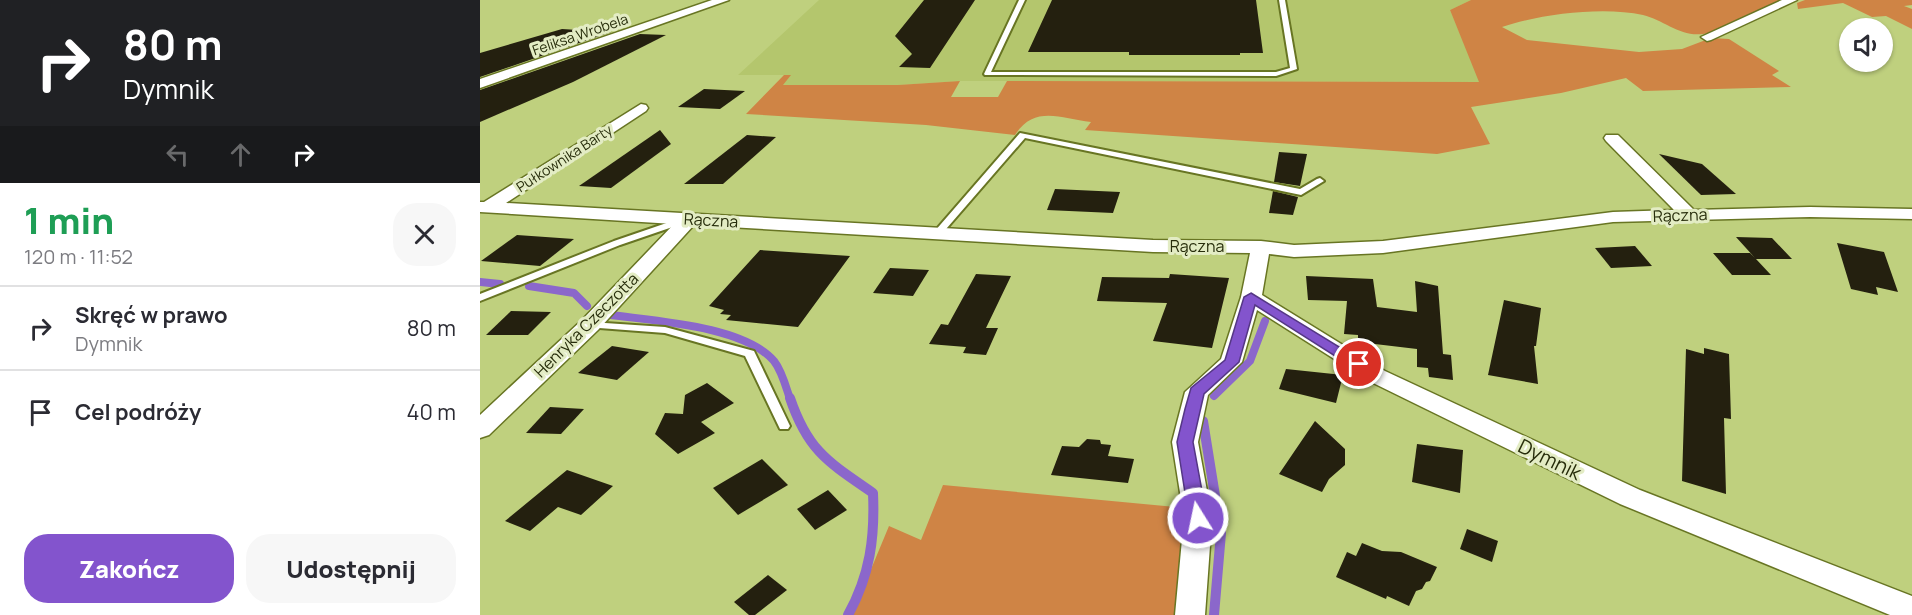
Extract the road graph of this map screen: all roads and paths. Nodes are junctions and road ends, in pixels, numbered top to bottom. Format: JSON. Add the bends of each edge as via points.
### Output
{"nodes":[{"id":1,"x":723,"y":0,"type":"edge"},
{"id":2,"x":1022,"y":0,"type":"edge"},
{"id":3,"x":1282,"y":0,"type":"edge"},
{"id":4,"x":1791,"y":0,"type":"edge"},
{"id":5,"x":1707,"y":37,"type":"dead end"},
{"id":6,"x":480,"y":84,"type":"edge"},
{"id":7,"x":641,"y":108,"type":"dead end"},
{"id":8,"x":1612,"y":138,"type":"dead end"},
{"id":9,"x":1320,"y":181,"type":"dead end"},
{"id":10,"x":484,"y":207,"type":"edge"},
{"id":11,"x":1688,"y":214,"type":"junction"},
{"id":12,"x":1912,"y":214,"type":"edge"},
{"id":13,"x":688,"y":219,"type":"junction"},
{"id":14,"x":937,"y":234,"type":"junction"},
{"id":15,"x":1261,"y":247,"type":"junction"},
{"id":16,"x":1251,"y":297,"type":"junction"},
{"id":17,"x":480,"y":298,"type":"edge"},
{"id":18,"x":590,"y":325,"type":"junction"},
{"id":19,"x":784,"y":426,"type":"dead end"},
{"id":20,"x":480,"y":429,"type":"edge"},
{"id":21,"x":1912,"y":610,"type":"edge"},
{"id":22,"x":1190,"y":615,"type":"edge"}],
"edges":[{"from":1,"to":6,"type":"street","name":"Feliksa Wrobela"},
{"from":2,"to":3,"type":"lane","via":[[987,74],[1276,74],[1294,69]]},
{"from":4,"to":5,"type":"street"},
{"from":7,"to":10,"type":"street","name":"Pułkownika Barty"},
{"from":8,"to":11,"type":"street"},
{"from":9,"to":14,"type":"lane","via":[[1301,192],[1023,135]]},
{"from":10,"to":13,"type":"street","name":"Rączna"},
{"from":11,"to":12,"type":"street","name":"Rączna"},
{"from":11,"to":15,"type":"street","name":"Rączna","via":[[1613,217],[1383,247],[1294,251]]},
{"from":13,"to":14,"type":"street","name":"Rączna"},
{"from":13,"to":17,"type":"lane"},
{"from":13,"to":18,"type":"street","name":"Henryka Czeczotta"},
{"from":14,"to":15,"type":"street","name":"Rączna","via":[[1153,246]]},
{"from":15,"to":16,"type":"street"},
{"from":16,"to":21,"type":"street","name":"Dymnik","via":[[1377,376],[1619,492]]},
{"from":16,"to":22,"type":"street","via":[[1231,362],[1197,392],[1185,442],[1198,518]]},
{"from":18,"to":19,"type":"lane","via":[[665,330],[750,354]]},
{"from":18,"to":20,"type":"street","name":"Henryka Czeczotta"}]}
